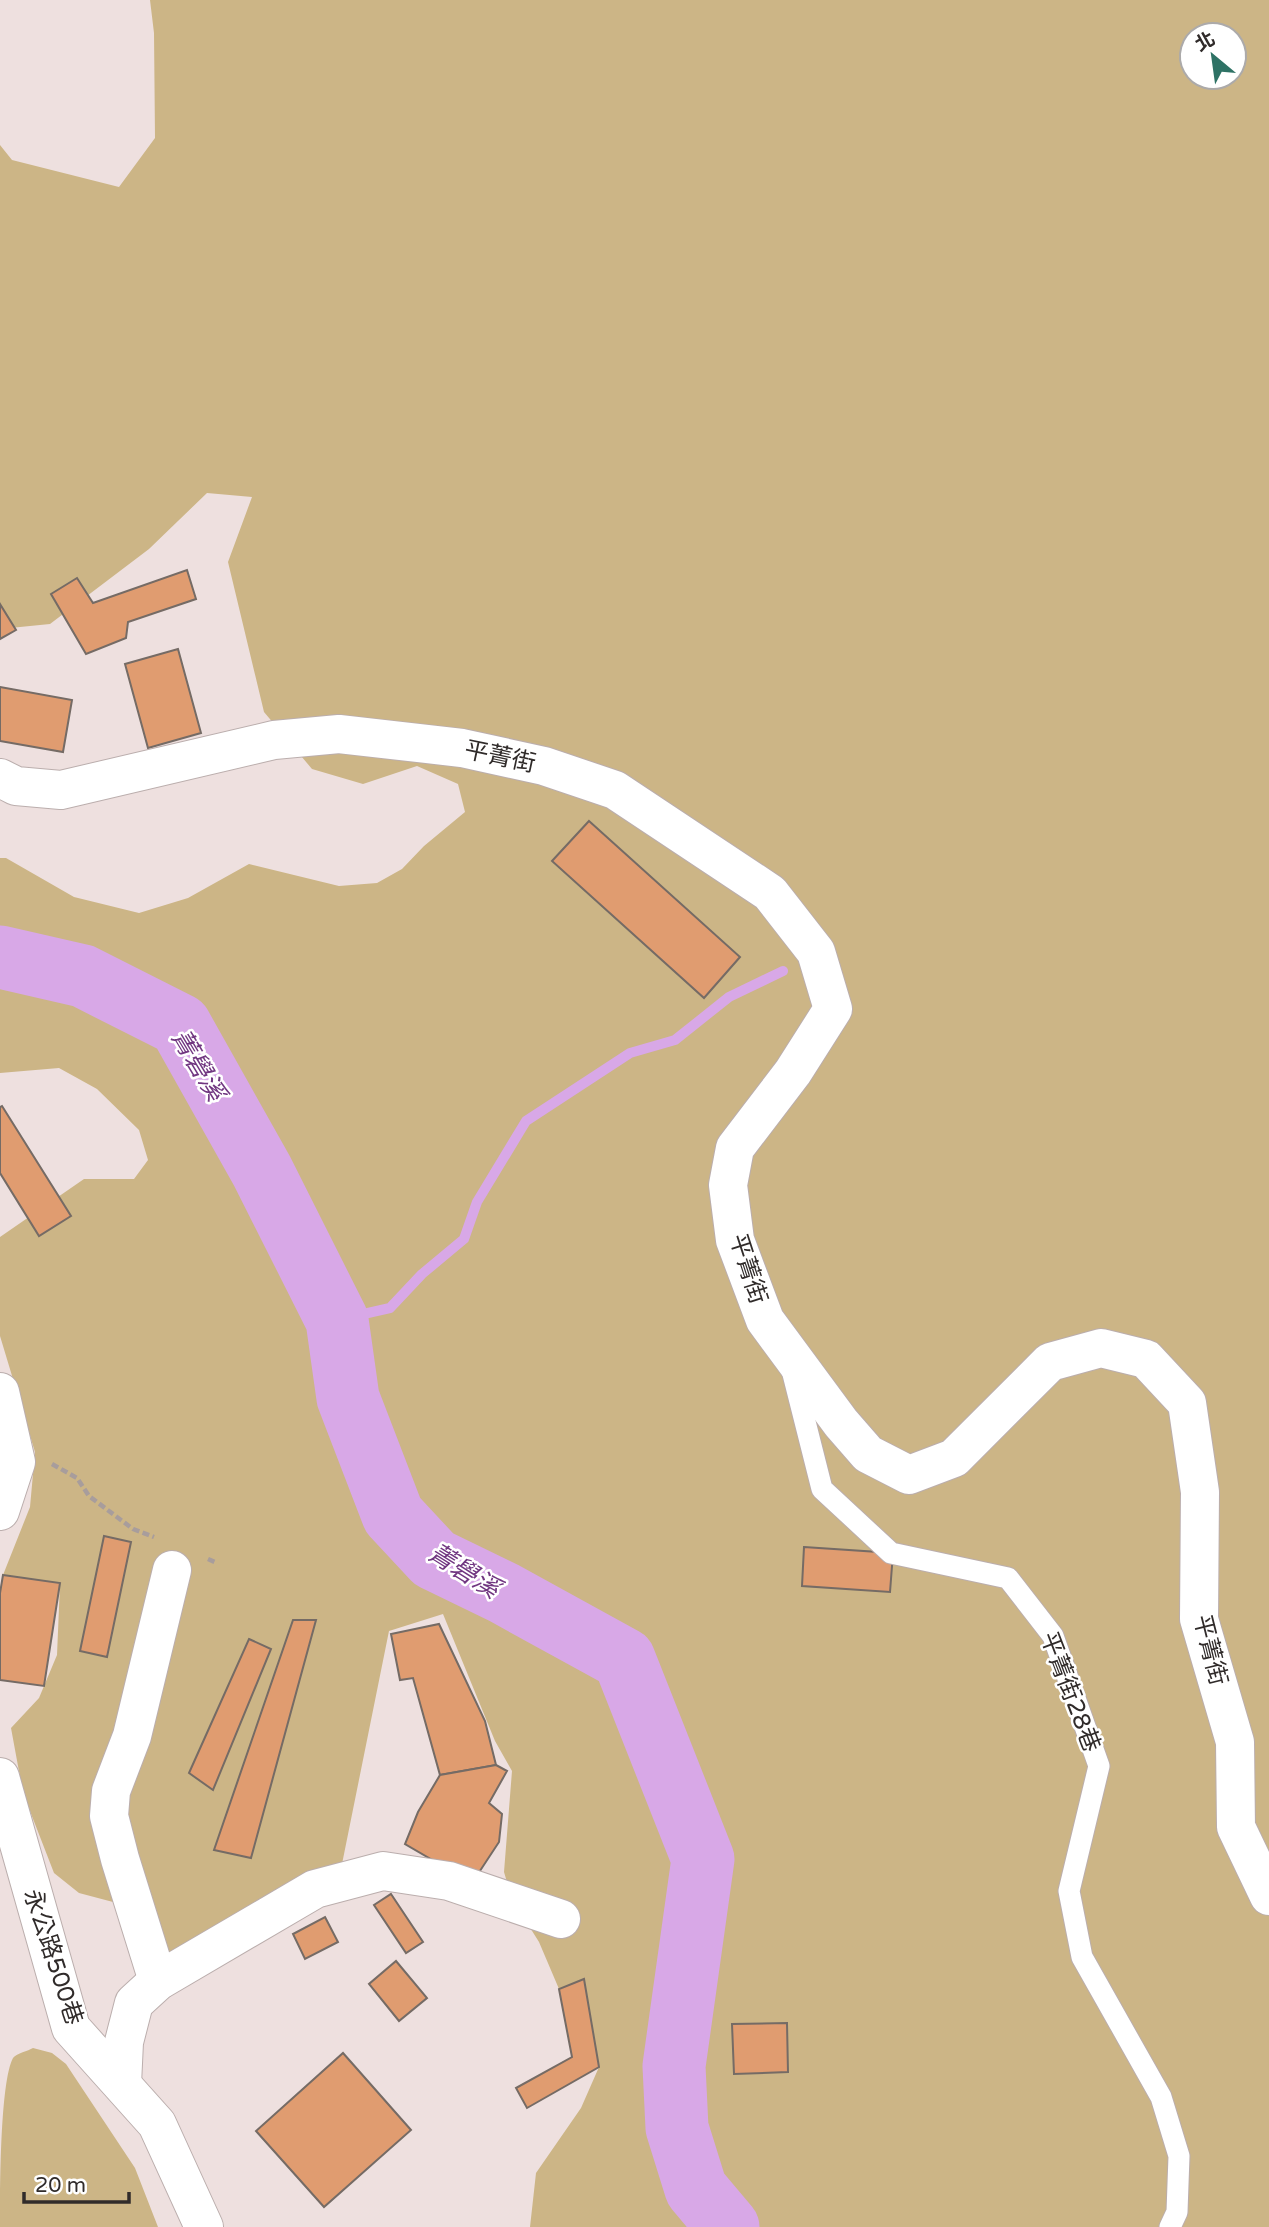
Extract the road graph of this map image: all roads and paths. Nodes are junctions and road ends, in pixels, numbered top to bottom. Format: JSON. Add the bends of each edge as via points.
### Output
{"nodes":[{"id":1,"x":0,"y":778,"type":"edge"},
{"id":2,"x":788,"y":1352,"type":"junction"},
{"id":3,"x":0,"y":1392,"type":"edge"},
{"id":4,"x":16,"y":1462,"type":"junction"},
{"id":5,"x":0,"y":1511,"type":"edge"},
{"id":6,"x":178,"y":1555,"type":"junction"},
{"id":7,"x":217,"y":1563,"type":"dead end"},
{"id":8,"x":0,"y":1777,"type":"edge"},
{"id":9,"x":1269,"y":1896,"type":"edge"},
{"id":10,"x":561,"y":1919,"type":"dead end"},
{"id":11,"x":158,"y":1981,"type":"junction"},
{"id":12,"x":122,"y":2084,"type":"junction"},
{"id":13,"x":204,"y":2227,"type":"edge"},
{"id":14,"x":1170,"y":2227,"type":"edge"}],
"edges":[{"from":1,"to":2,"type":"street","name":"平菁街","via":[[16,786],[61,790],[274,740],[339,734],[462,748],[544,766],[615,790],[770,892],[816,952],[832,1009],[793,1072],[735,1148],[728,1185],[735,1240],[765,1320]]},
{"from":2,"to":9,"type":"street","name":"平菁街","via":[[869,1454],[909,1475],[954,1458],[1050,1362],[1101,1348],[1146,1359],[1187,1403],[1200,1492],[1199,1619],[1235,1742],[1236,1827]]},
{"from":2,"to":14,"type":"lane","name":"平菁街28巷","via":[[822,1489],[891,1553],[1008,1578],[1053,1636],[1099,1766],[1069,1891],[1076,1931],[1082,1957],[1161,2097],[1179,2156],[1177,2213]]},
{"from":3,"to":4,"type":"street"},
{"from":4,"to":5,"type":"street"},
{"from":4,"to":6,"type":"path","via":[[50,1463],[77,1478],[89,1496]]},
{"from":6,"to":7,"type":"path"},
{"from":6,"to":11,"type":"street","via":[[132,1736],[111,1791],[109,1816]]},
{"from":8,"to":12,"type":"street","name":"永公路500巷","via":[[71,2028]]},
{"from":10,"to":11,"type":"street","via":[[449,1881],[383,1871],[315,1889]]},
{"from":11,"to":12,"type":"street","via":[[134,2003],[124,2042]]},
{"from":12,"to":13,"type":"street","name":"永公路500巷","via":[[157,2124]]}]}
